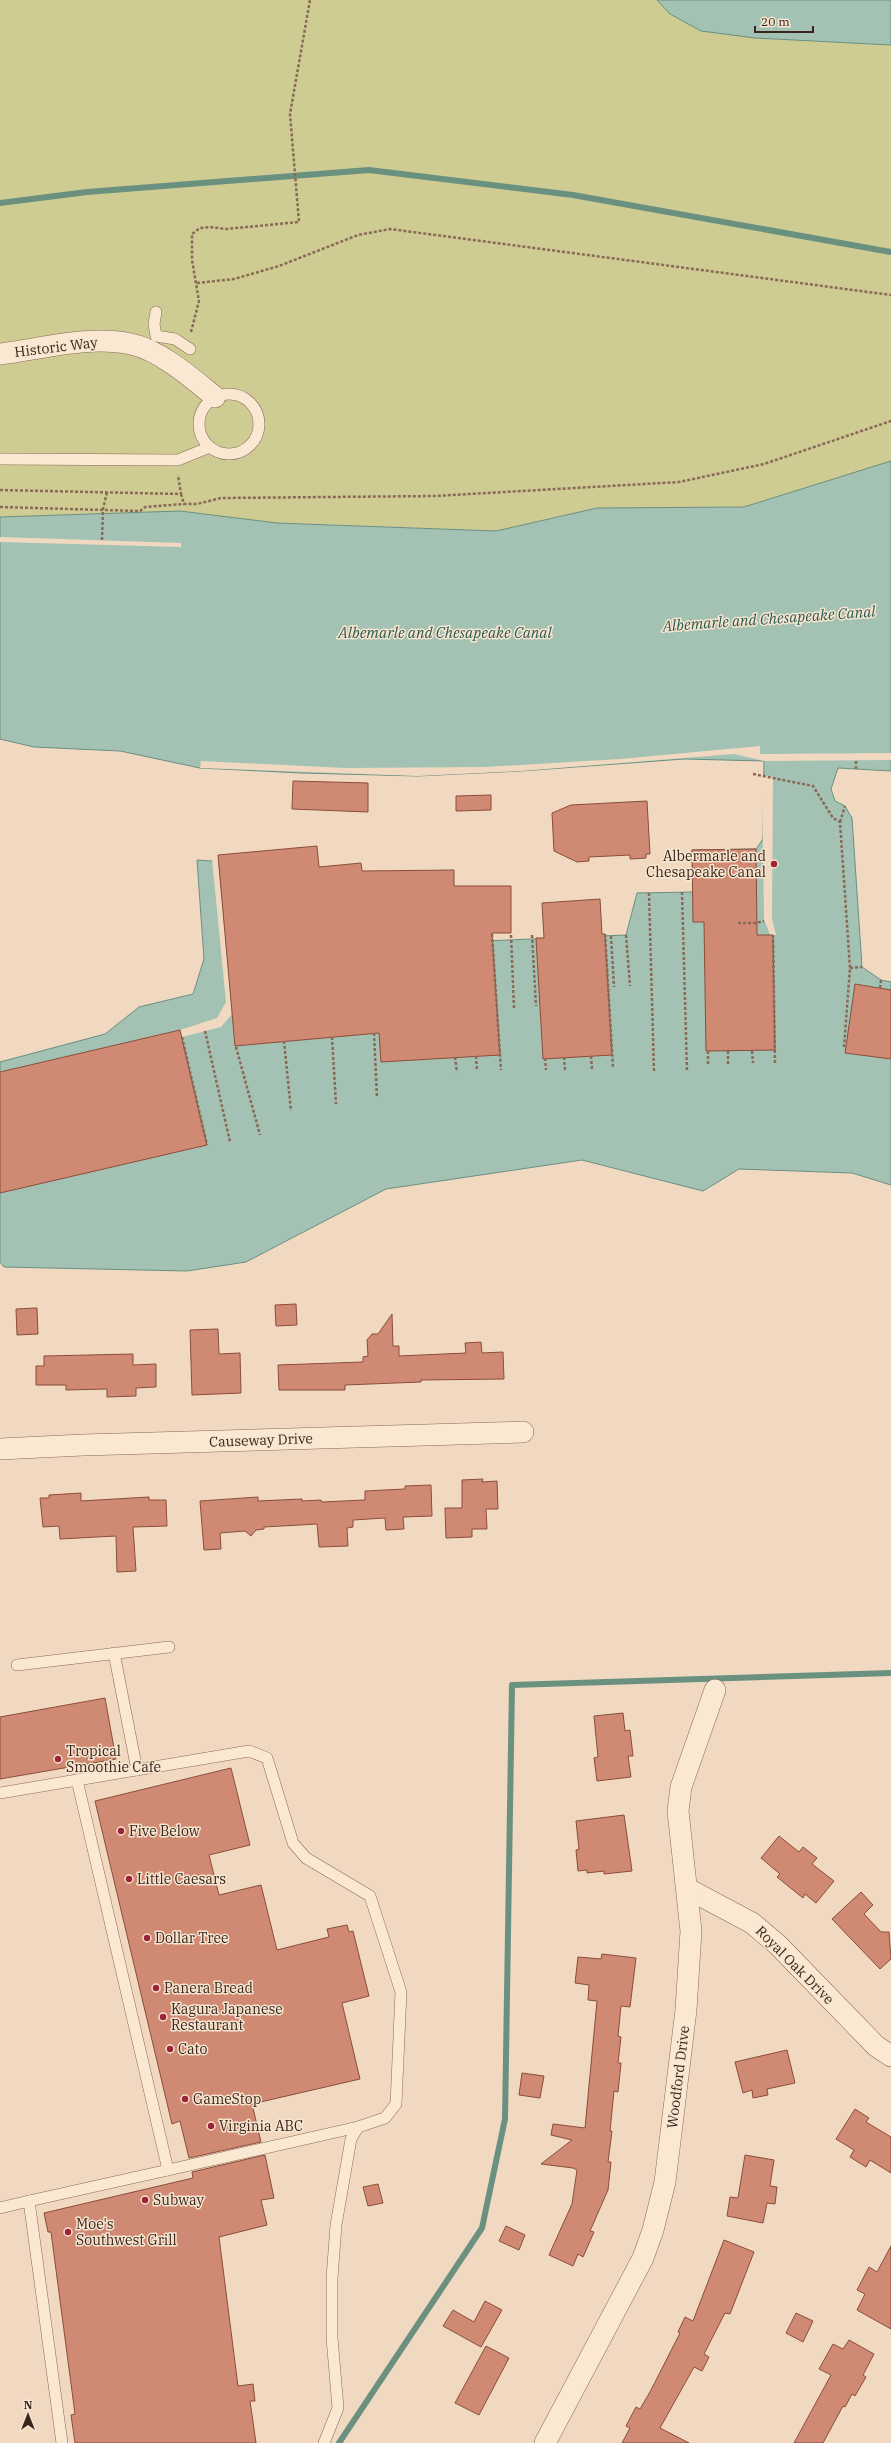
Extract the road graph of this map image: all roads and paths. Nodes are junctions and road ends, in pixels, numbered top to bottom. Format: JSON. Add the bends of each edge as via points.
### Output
{"nodes":[{"id":1,"x":310,"y":0,"type":"edge"},
{"id":2,"x":197,"y":283,"type":"junction"},
{"id":3,"x":891,"y":295,"type":"edge"},
{"id":4,"x":156,"y":312,"type":"dead end"},
{"id":5,"x":190,"y":349,"type":"joint"},
{"id":6,"x":0,"y":354,"type":"edge"},
{"id":7,"x":215,"y":397,"type":"junction"},
{"id":8,"x":891,"y":421,"type":"edge"},
{"id":9,"x":210,"y":447,"type":"junction"},
{"id":10,"x":0,"y":459,"type":"edge"},
{"id":11,"x":178,"y":460,"type":"junction"},
{"id":12,"x":0,"y":490,"type":"edge"},
{"id":13,"x":106,"y":492,"type":"junction"},
{"id":14,"x":180,"y":494,"type":"junction"},
{"id":15,"x":184,"y":504,"type":"junction"},
{"id":16,"x":0,"y":507,"type":"edge"},
{"id":17,"x":103,"y":509,"type":"junction"},
{"id":18,"x":102,"y":540,"type":"dead end"},
{"id":19,"x":856,"y":760,"type":"dead end"},
{"id":20,"x":856,"y":769,"type":"dead end"},
{"id":21,"x":754,"y":774,"type":"dead end"},
{"id":22,"x":845,"y":806,"type":"dead end"},
{"id":23,"x":840,"y":822,"type":"junction"},
{"id":24,"x":682,"y":892,"type":"dead end"},
{"id":25,"x":649,"y":893,"type":"dead end"},
{"id":26,"x":764,"y":921,"type":"dead end"},
{"id":27,"x":738,"y":923,"type":"dead end"},
{"id":28,"x":492,"y":934,"type":"dead end"},
{"id":29,"x":605,"y":934,"type":"dead end"},
{"id":30,"x":511,"y":935,"type":"dead end"},
{"id":31,"x":532,"y":935,"type":"dead end"},
{"id":32,"x":626,"y":935,"type":"dead end"},
{"id":33,"x":773,"y":935,"type":"dead end"},
{"id":34,"x":611,"y":936,"type":"dead end"},
{"id":35,"x":850,"y":968,"type":"junction"},
{"id":36,"x":862,"y":968,"type":"dead end"},
{"id":37,"x":881,"y":980,"type":"dead end"},
{"id":38,"x":630,"y":986,"type":"dead end"},
{"id":39,"x":614,"y":987,"type":"dead end"},
{"id":40,"x":880,"y":988,"type":"dead end"},
{"id":41,"x":536,"y":1006,"type":"dead end"},
{"id":42,"x":514,"y":1008,"type":"dead end"},
{"id":43,"x":205,"y":1031,"type":"dead end"},
{"id":44,"x":374,"y":1033,"type":"dead end"},
{"id":45,"x":182,"y":1037,"type":"dead end"},
{"id":46,"x":332,"y":1037,"type":"dead end"},
{"id":47,"x":284,"y":1041,"type":"dead end"},
{"id":48,"x":844,"y":1046,"type":"dead end"},
{"id":49,"x":236,"y":1048,"type":"dead end"},
{"id":50,"x":708,"y":1051,"type":"dead end"},
{"id":51,"x":728,"y":1051,"type":"dead end"},
{"id":52,"x":752,"y":1051,"type":"dead end"},
{"id":53,"x":476,"y":1056,"type":"dead end"},
{"id":54,"x":591,"y":1056,"type":"dead end"},
{"id":55,"x":455,"y":1057,"type":"dead end"},
{"id":56,"x":564,"y":1057,"type":"dead end"},
{"id":57,"x":546,"y":1058,"type":"dead end"},
{"id":58,"x":753,"y":1063,"type":"dead end"},
{"id":59,"x":775,"y":1063,"type":"dead end"},
{"id":60,"x":708,"y":1064,"type":"dead end"},
{"id":61,"x":728,"y":1064,"type":"dead end"},
{"id":62,"x":613,"y":1068,"type":"dead end"},
{"id":63,"x":592,"y":1069,"type":"dead end"},
{"id":64,"x":501,"y":1070,"type":"dead end"},
{"id":65,"x":546,"y":1070,"type":"dead end"},
{"id":66,"x":565,"y":1070,"type":"dead end"},
{"id":67,"x":478,"y":1071,"type":"dead end"},
{"id":68,"x":456,"y":1072,"type":"dead end"},
{"id":69,"x":654,"y":1072,"type":"dead end"},
{"id":70,"x":687,"y":1072,"type":"dead end"},
{"id":71,"x":377,"y":1098,"type":"dead end"},
{"id":72,"x":336,"y":1104,"type":"dead end"},
{"id":73,"x":291,"y":1111,"type":"dead end"},
{"id":74,"x":260,"y":1135,"type":"dead end"},
{"id":75,"x":230,"y":1142,"type":"dead end"},
{"id":76,"x":207,"y":1144,"type":"dead end"},
{"id":77,"x":523,"y":1432,"type":"dead end"},
{"id":78,"x":0,"y":1450,"type":"edge"},
{"id":79,"x":169,"y":1647,"type":"dead end"},
{"id":80,"x":114,"y":1653,"type":"junction"},
{"id":81,"x":17,"y":1665,"type":"dead end"},
{"id":82,"x":715,"y":1690,"type":"dead end"},
{"id":83,"x":137,"y":1770,"type":"junction"},
{"id":84,"x":76,"y":1780,"type":"junction"},
{"id":85,"x":0,"y":1793,"type":"edge"},
{"id":86,"x":688,"y":1889,"type":"junction"},
{"id":87,"x":891,"y":2056,"type":"edge"},
{"id":88,"x":358,"y":2127,"type":"junction"},
{"id":89,"x":168,"y":2170,"type":"junction"},
{"id":90,"x":29,"y":2201,"type":"junction"},
{"id":91,"x":0,"y":2208,"type":"edge"},
{"id":92,"x":62,"y":2443,"type":"edge"},
{"id":93,"x":324,"y":2443,"type":"edge"},
{"id":94,"x":545,"y":2443,"type":"edge"}],
"edges":[{"from":1,"to":2,"type":"path","via":[[290,114],[300,222],[226,229],[210,226],[200,228],[192,234],[192,260]]},
{"from":2,"to":3,"type":"path","via":[[234,279],[278,266],[358,235],[390,229]]},
{"from":2,"to":5,"type":"path","via":[[199,301],[189,338]]},
{"from":4,"to":5,"type":"lane","via":[[156,336],[175,339]]},
{"from":6,"to":7,"type":"street","name":"Historic Way","via":[[93,341],[131,344],[165,359]]},
{"from":7,"to":9,"type":"lane","via":[[206,404],[199,422],[200,432]]},
{"from":7,"to":9,"type":"lane","via":[[236,394],[245,398],[258,414],[260,424],[256,438],[246,450],[226,454]]},
{"from":8,"to":15,"type":"path","via":[[764,464],[680,482],[435,496],[221,498]]},
{"from":9,"to":11,"type":"lane"},
{"from":10,"to":11,"type":"lane"},
{"from":11,"to":14,"type":"path"},
{"from":12,"to":13,"type":"path"},
{"from":13,"to":14,"type":"path"},
{"from":13,"to":17,"type":"path"},
{"from":14,"to":15,"type":"path"},
{"from":15,"to":17,"type":"path","via":[[145,507],[140,511]]},
{"from":16,"to":17,"type":"path"},
{"from":17,"to":18,"type":"path"},
{"from":19,"to":20,"type":"path"},
{"from":21,"to":23,"type":"path","via":[[813,786],[833,818]]},
{"from":22,"to":23,"type":"path"},
{"from":23,"to":35,"type":"path"},
{"from":24,"to":70,"type":"path"},
{"from":25,"to":69,"type":"path"},
{"from":26,"to":27,"type":"path"},
{"from":28,"to":64,"type":"path"},
{"from":29,"to":62,"type":"path"},
{"from":30,"to":42,"type":"path"},
{"from":31,"to":41,"type":"path"},
{"from":32,"to":38,"type":"path"},
{"from":33,"to":59,"type":"path"},
{"from":34,"to":39,"type":"path"},
{"from":35,"to":36,"type":"path"},
{"from":35,"to":48,"type":"path"},
{"from":37,"to":40,"type":"path"},
{"from":43,"to":75,"type":"path"},
{"from":44,"to":71,"type":"path"},
{"from":45,"to":76,"type":"path"},
{"from":46,"to":72,"type":"path"},
{"from":47,"to":73,"type":"path"},
{"from":49,"to":74,"type":"path"},
{"from":50,"to":60,"type":"path"},
{"from":51,"to":61,"type":"path"},
{"from":52,"to":58,"type":"path"},
{"from":53,"to":67,"type":"path"},
{"from":54,"to":63,"type":"path"},
{"from":55,"to":68,"type":"path"},
{"from":56,"to":66,"type":"path"},
{"from":57,"to":65,"type":"path"},
{"from":77,"to":78,"type":"street","name":"Causeway Drive","via":[[83,1445]]},
{"from":79,"to":80,"type":"lane"},
{"from":80,"to":81,"type":"lane"},
{"from":80,"to":83,"type":"lane"},
{"from":82,"to":86,"type":"street","name":"Woodford Drive","via":[[681,1788],[679,1803],[682,1849]]},
{"from":83,"to":84,"type":"lane"},
{"from":83,"to":88,"type":"lane","via":[[249,1751],[267,1758],[293,1843],[306,1858],[370,1896],[401,1992],[396,2104],[385,2118]]},
{"from":84,"to":85,"type":"lane"},
{"from":84,"to":89,"type":"lane"},
{"from":86,"to":87,"type":"street","name":"Royal Oak Drive","via":[[752,1923],[778,1945],[871,2041]]},
{"from":86,"to":94,"type":"street","name":"Woodford Drive","via":[[691,1931],[686,2010],[669,2153],[653,2230],[643,2258],[615,2315]]},
{"from":88,"to":89,"type":"lane"},
{"from":88,"to":93,"type":"lane","via":[[351,2139],[336,2225],[332,2278],[332,2338],[338,2408]]},
{"from":89,"to":90,"type":"lane"},
{"from":90,"to":91,"type":"lane"},
{"from":90,"to":92,"type":"lane"}]}
